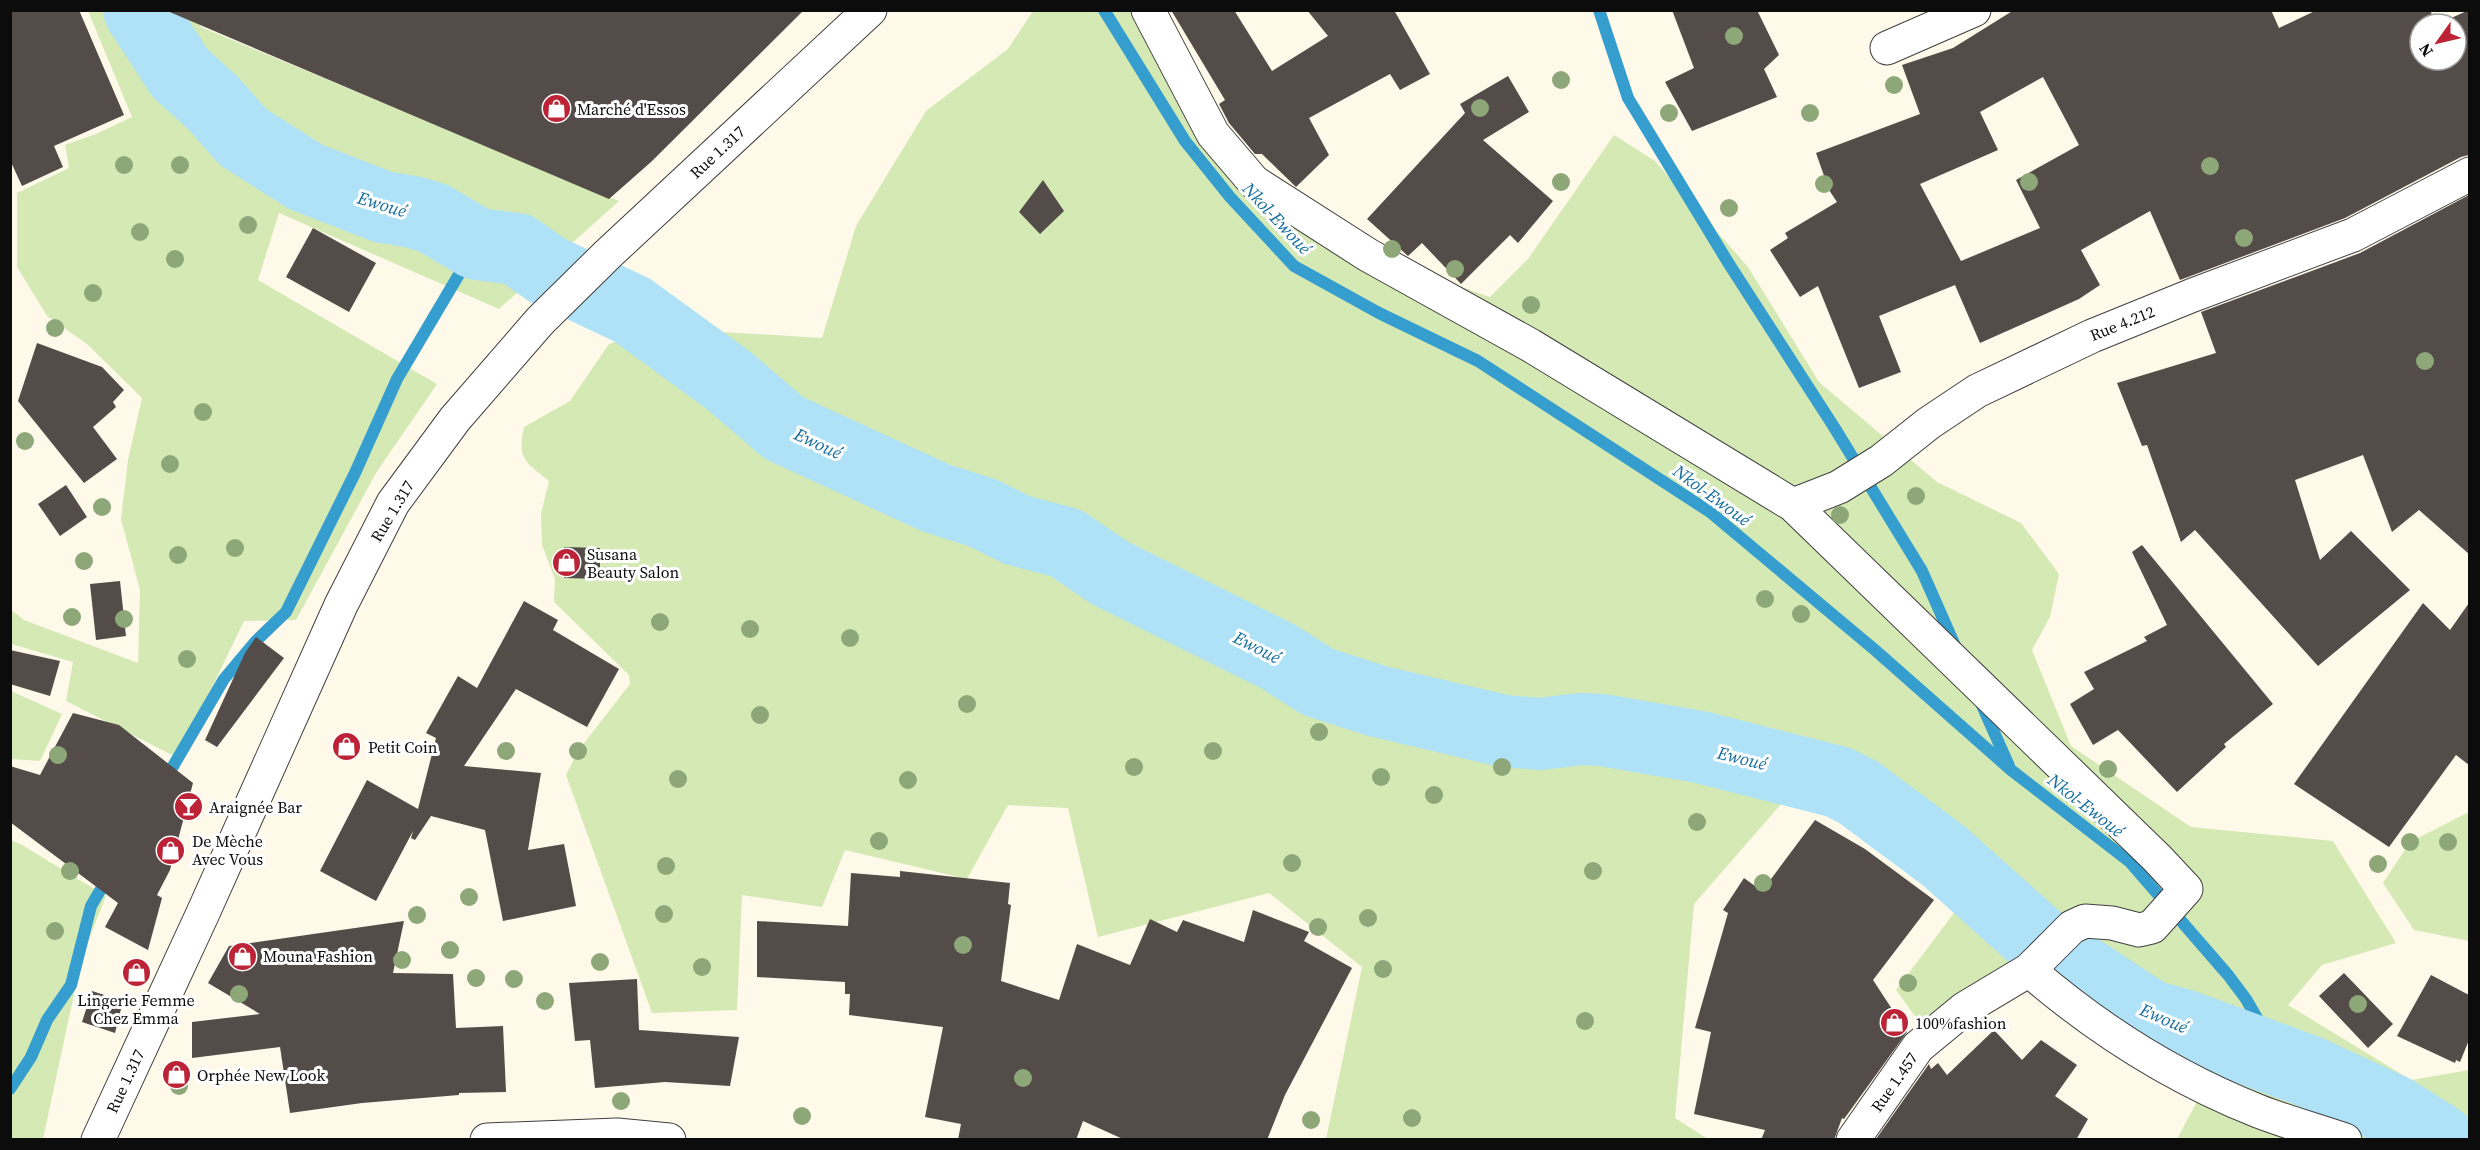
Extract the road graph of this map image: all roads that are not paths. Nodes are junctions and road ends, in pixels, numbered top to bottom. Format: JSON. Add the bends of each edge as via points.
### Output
{"nodes":[{"id":1,"x":870,"y":10,"type":"edge"},
{"id":2,"x":1148,"y":10,"type":"edge"},
{"id":3,"x":1974,"y":10,"type":"edge"},
{"id":4,"x":1887,"y":48,"type":"dead end"},
{"id":5,"x":2469,"y":174,"type":"edge"},
{"id":6,"x":1793,"y":506,"type":"junction"},
{"id":7,"x":2029,"y":970,"type":"junction"},
{"id":8,"x":98,"y":1140,"type":"edge"},
{"id":9,"x":487,"y":1140,"type":"edge"},
{"id":10,"x":669,"y":1140,"type":"edge"},
{"id":11,"x":1853,"y":1140,"type":"edge"},
{"id":12,"x":2345,"y":1140,"type":"edge"}],
"edges":[{"from":1,"to":8,"type":"street","name":"Rue 1.317","via":[[540,321],[455,419],[393,503],[341,605]]},
{"from":2,"to":6,"type":"street","via":[[1212,134],[1254,182],[1368,255],[1530,345]]},
{"from":3,"to":4,"type":"street"},
{"from":5,"to":6,"type":"street","name":"Rue 4.212","via":[[2353,235],[2102,332],[1977,391],[1881,461],[1839,487]]},
{"from":6,"to":7,"type":"street","name":"Rue 1.457","via":[[2186,889],[2152,927],[2139,930],[2085,921],[2072,927]]},
{"from":7,"to":11,"type":"street","name":"Rue 1.457","via":[[1964,1009],[1918,1047]]},
{"from":7,"to":12,"type":"street","via":[[2063,999],[2178,1075],[2258,1111]]},
{"from":9,"to":10,"type":"street","via":[[617,1135]]}]}
